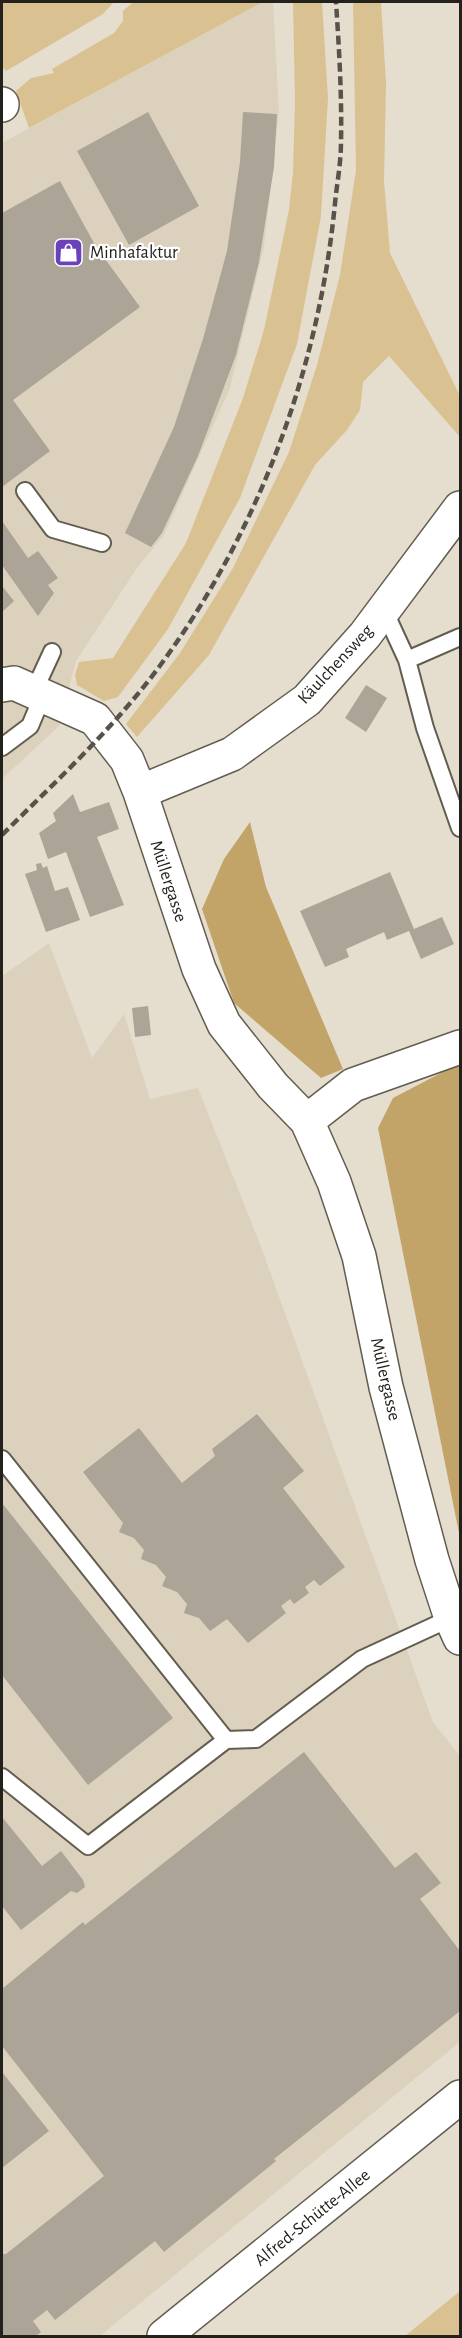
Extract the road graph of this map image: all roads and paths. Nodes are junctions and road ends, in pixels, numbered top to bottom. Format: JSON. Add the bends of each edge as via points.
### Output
{"nodes":[{"id":1,"x":25,"y":491,"type":"dead end"},
{"id":2,"x":460,"y":508,"type":"edge"},
{"id":3,"x":102,"y":543,"type":"dead end"},
{"id":4,"x":384,"y":610,"type":"junction"},
{"id":5,"x":460,"y":637,"type":"edge"},
{"id":6,"x":52,"y":652,"type":"dead end"},
{"id":7,"x":407,"y":660,"type":"junction"},
{"id":8,"x":2,"y":685,"type":"edge"},
{"id":9,"x":39,"y":693,"type":"junction"},
{"id":10,"x":2,"y":747,"type":"edge"},
{"id":11,"x":140,"y":792,"type":"junction"},
{"id":12,"x":460,"y":828,"type":"edge"},
{"id":13,"x":460,"y":1047,"type":"edge"},
{"id":14,"x":306,"y":1121,"type":"junction"},
{"id":15,"x":2,"y":1459,"type":"edge"},
{"id":16,"x":456,"y":1628,"type":"edge"},
{"id":17,"x":226,"y":1740,"type":"junction"},
{"id":18,"x":2,"y":1778,"type":"edge"},
{"id":19,"x":460,"y":2097,"type":"edge"},
{"id":20,"x":164,"y":2337,"type":"edge"}],
"edges":[{"from":1,"to":3,"type":"lane","via":[[53,529]]},
{"from":2,"to":4,"type":"street","name":"Käulchensweg"},
{"from":4,"to":7,"type":"lane"},
{"from":4,"to":11,"type":"street","name":"Käulchensweg","via":[[307,700],[232,754]]},
{"from":5,"to":7,"type":"lane"},
{"from":6,"to":9,"type":"lane"},
{"from":7,"to":12,"type":"lane","via":[[425,729]]},
{"from":8,"to":9,"type":"street","name":"Müllergasse","via":[[15,683]]},
{"from":9,"to":10,"type":"lane","via":[[30,726]]},
{"from":9,"to":11,"type":"street","name":"Müllergasse","via":[[95,719],[127,760]]},
{"from":11,"to":14,"type":"street","name":"Müllergasse","via":[[199,969],[224,1024]]},
{"from":13,"to":14,"type":"street","via":[[353,1085]]},
{"from":14,"to":16,"type":"street","name":"Müllergasse","via":[[334,1182],[359,1257],[386,1387],[432,1560]]},
{"from":15,"to":17,"type":"lane"},
{"from":16,"to":17,"type":"lane","via":[[362,1659],[256,1739]]},
{"from":17,"to":18,"type":"lane","via":[[88,1846]]},
{"from":19,"to":20,"type":"street","name":"Alfred-Schütte-Allee"}]}
